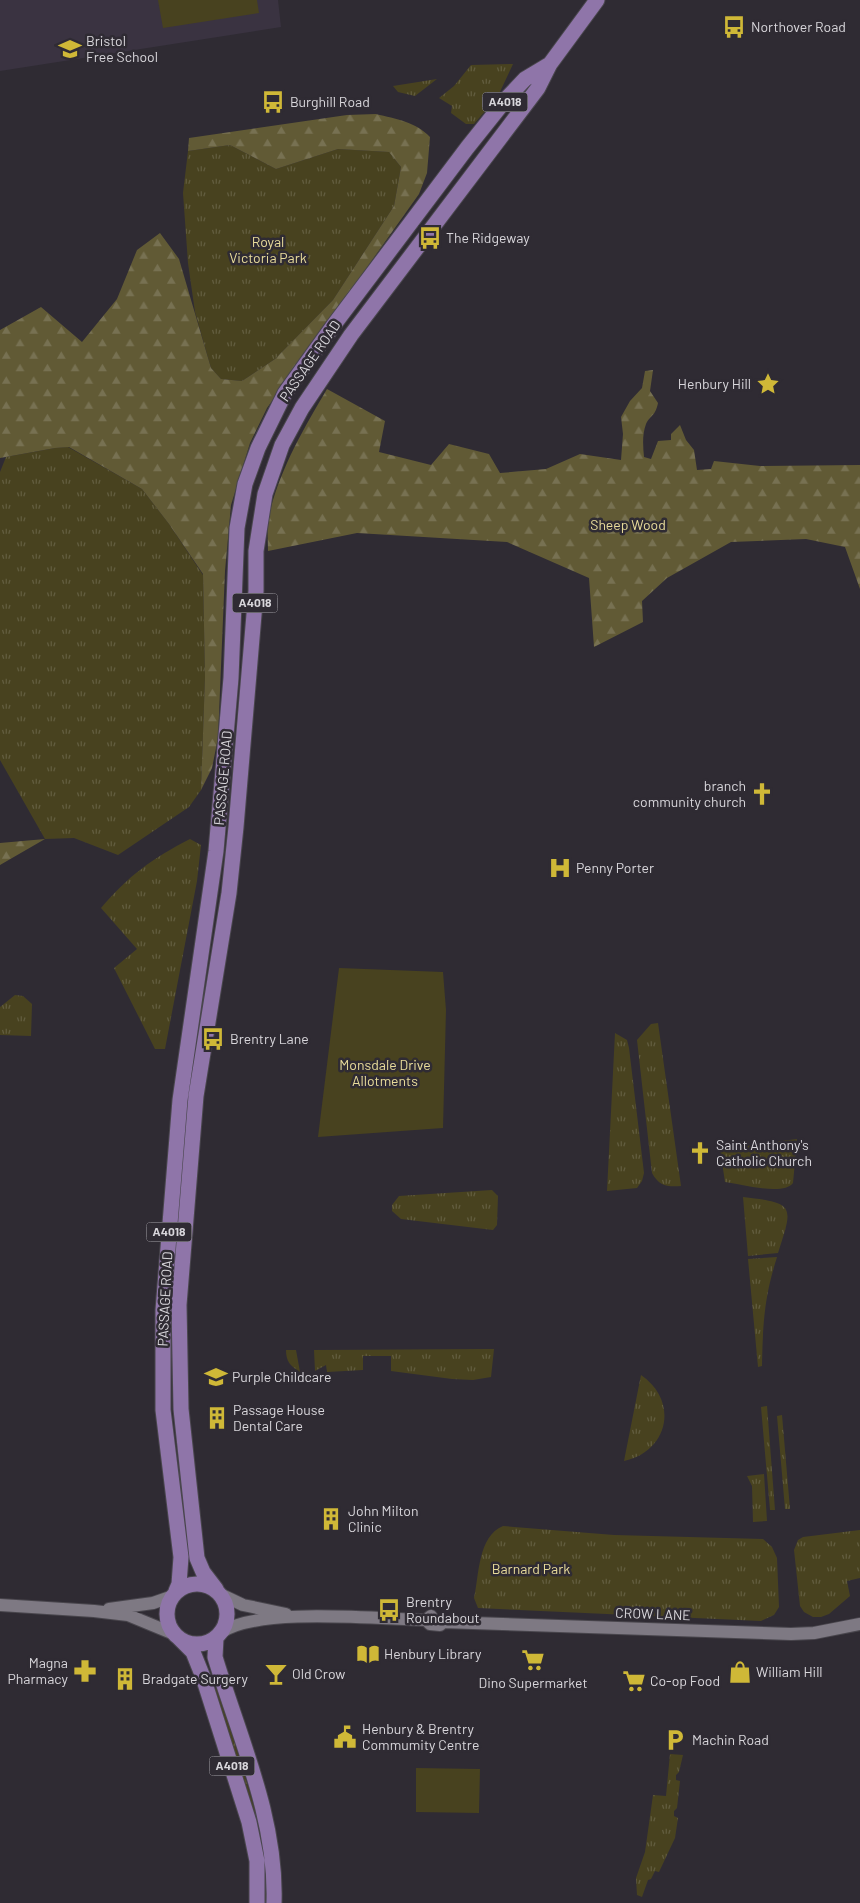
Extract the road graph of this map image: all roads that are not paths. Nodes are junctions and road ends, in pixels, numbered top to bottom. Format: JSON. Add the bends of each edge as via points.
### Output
{"nodes":[{"id":1,"x":597,"y":0,"type":"edge"},
{"id":2,"x":550,"y":64,"type":"junction"},
{"id":3,"x":219,"y":1592,"type":"junction"},
{"id":4,"x":175,"y":1593,"type":"junction"},
{"id":5,"x":0,"y":1605,"type":"edge"},
{"id":6,"x":94,"y":1611,"type":"junction"},
{"id":7,"x":296,"y":1616,"type":"junction"},
{"id":8,"x":860,"y":1624,"type":"edge"},
{"id":9,"x":219,"y":1635,"type":"junction"},
{"id":10,"x":177,"y":1636,"type":"junction"},
{"id":11,"x":257,"y":1903,"type":"edge"},
{"id":12,"x":274,"y":1903,"type":"edge"}],
"edges":[{"from":1,"to":2,"type":"main road","name":"PASSAGE ROAD","number":"A4018"},
{"from":2,"to":3,"type":"main road","name":"PASSAGE ROAD","number":"A4018","via":[[538,88],[372,304],[312,392],[282,446],[265,494],[256,551],[256,592],[236,827],[196,1096],[179,1304],[181,1409],[197,1558],[203,1572]]},
{"from":2,"to":4,"type":"main road","name":"PASSAGE ROAD","number":"A4018","via":[[525,79],[507,98],[333,326],[285,394],[258,448],[245,484],[237,528],[231,678],[216,850],[180,1100],[163,1310],[163,1410],[181,1557]]},
{"from":3,"to":4,"type":"main road","via":[[206,1585],[191,1584]]},
{"from":3,"to":7,"type":"street","name":"CROW LANE","via":[[243,1605]]},
{"from":3,"to":9,"type":"main road","number":"A4018","via":[[228,1612],[225,1627]]},
{"from":4,"to":6,"type":"street","via":[[153,1603]]},
{"from":4,"to":10,"type":"main road","number":"A4018","via":[[167,1618]]},
{"from":5,"to":6,"type":"street"},
{"from":6,"to":10,"type":"street","via":[[128,1616]]},
{"from":7,"to":8,"type":"street","name":"CROW LANE","via":[[426,1620],[440,1625],[444,1622],[791,1634],[814,1634]]},
{"from":7,"to":9,"type":"street","name":"CROW LANE","via":[[240,1622]]},
{"from":9,"to":10,"type":"main road","via":[[203,1644],[187,1643]]},
{"from":9,"to":12,"type":"main road","number":"A4018","via":[[215,1657],[265,1816],[272,1854]]},
{"from":10,"to":11,"type":"main road","number":"A4018","via":[[193,1652],[200,1669],[250,1822],[257,1861]]}]}
